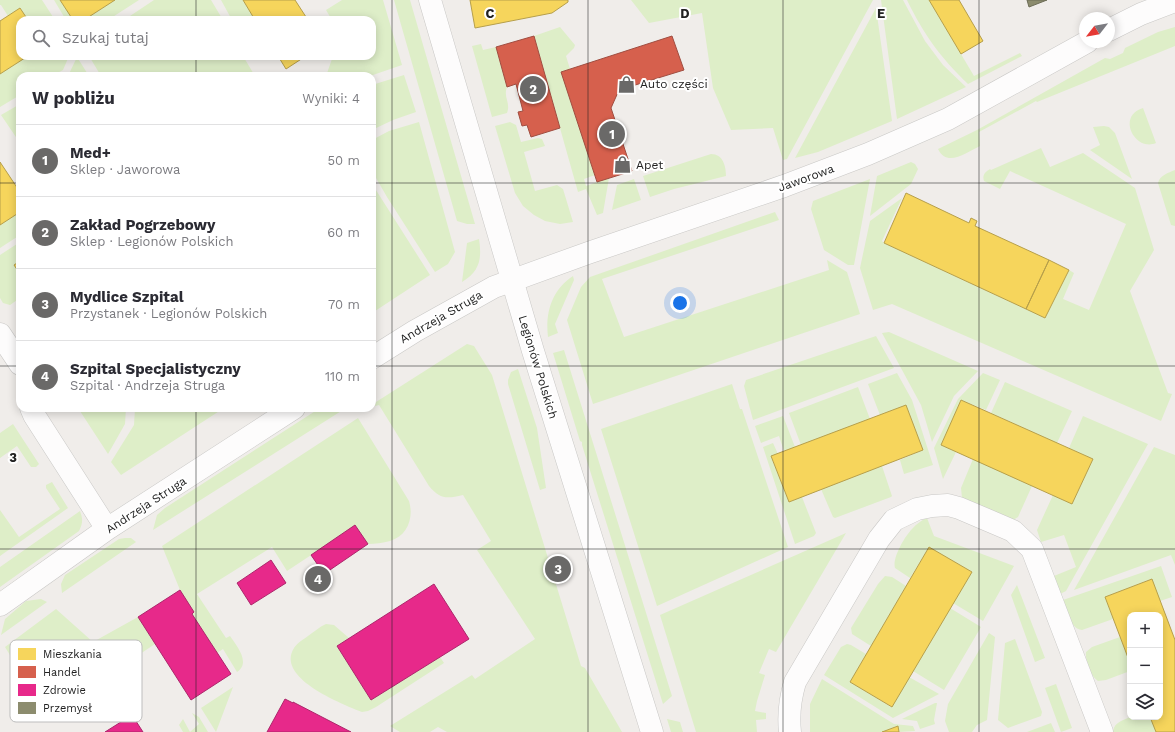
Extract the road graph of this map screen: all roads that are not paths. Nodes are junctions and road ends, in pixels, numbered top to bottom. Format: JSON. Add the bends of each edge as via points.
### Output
{"nodes":[{"id":1,"x":430,"y":0,"type":"edge"},
{"id":2,"x":1175,"y":2,"type":"edge"},
{"id":3,"x":1115,"y":27,"type":"edge"},
{"id":4,"x":1079,"y":46,"type":"edge"},
{"id":5,"x":511,"y":280,"type":"junction"},
{"id":6,"x":0,"y":334,"type":"edge"},
{"id":7,"x":376,"y":355,"type":"edge"},
{"id":8,"x":16,"y":358,"type":"edge"},
{"id":9,"x":33,"y":412,"type":"edge"},
{"id":10,"x":288,"y":412,"type":"edge"},
{"id":11,"x":107,"y":529,"type":"junction"},
{"id":12,"x":0,"y":605,"type":"edge"},
{"id":13,"x":652,"y":732,"type":"edge"},
{"id":14,"x":790,"y":732,"type":"edge"},
{"id":15,"x":1102,"y":732,"type":"edge"}],
"edges":[{"from":1,"to":5,"type":"street","name":"Legionów Polskich"},
{"from":2,"to":3,"type":"street"},
{"from":4,"to":5,"type":"street","name":"Jaworowa","via":[[948,118],[868,154],[784,186]]},
{"from":5,"to":7,"type":"street","name":"Andrzeja Struga","via":[[464,303]]},
{"from":5,"to":13,"type":"street","name":"Legionów Polskich"},
{"from":6,"to":8,"type":"street"},
{"from":9,"to":11,"type":"street"},
{"from":10,"to":11,"type":"street","name":"Andrzeja Struga"},
{"from":11,"to":12,"type":"street","name":"Andrzeja Struga"},
{"from":14,"to":15,"type":"street","via":[[788,719],[795,682],[878,539],[894,520],[917,509],[948,505],[1013,531],[1032,548]]}]}
